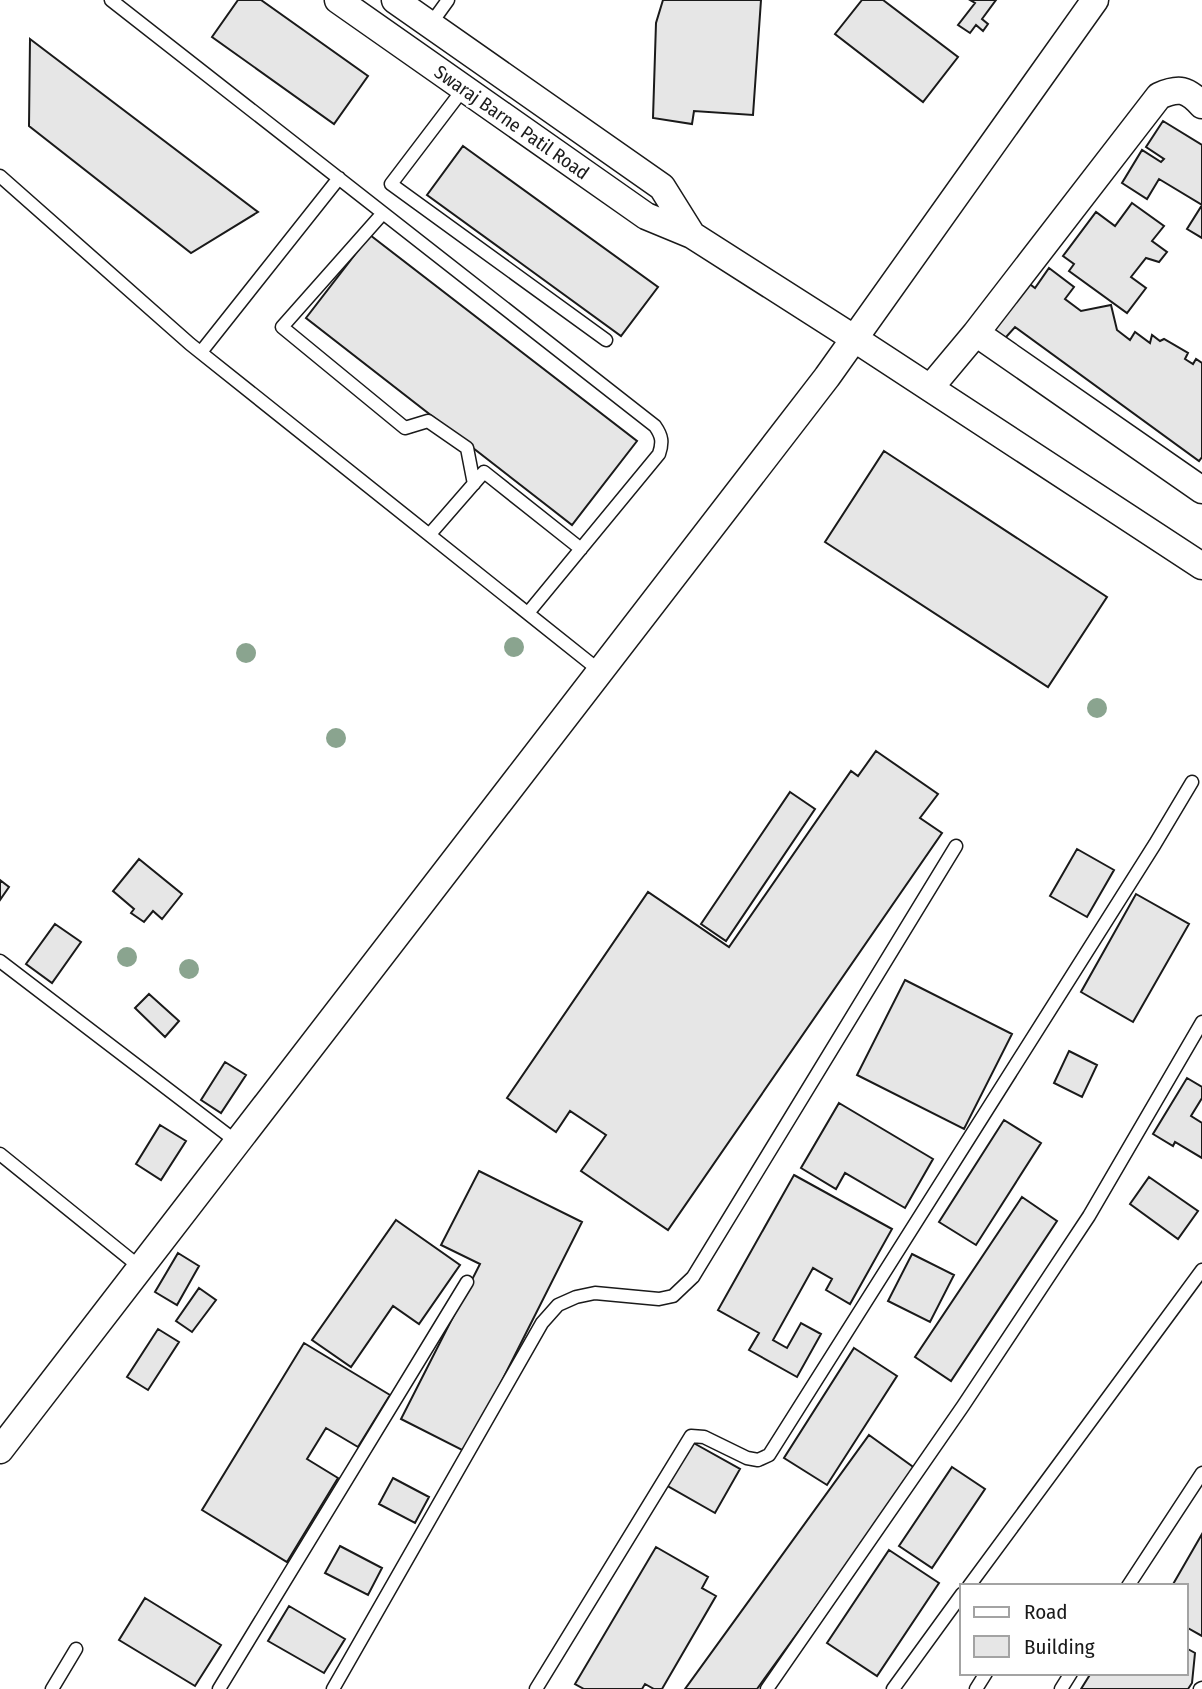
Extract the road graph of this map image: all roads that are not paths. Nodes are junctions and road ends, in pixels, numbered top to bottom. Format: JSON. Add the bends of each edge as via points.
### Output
{"nodes":[{"id":1,"x":111,"y":0,"type":"edge"},
{"id":2,"x":338,"y":0,"type":"edge"},
{"id":3,"x":395,"y":0,"type":"edge"},
{"id":4,"x":448,"y":0,"type":"edge"},
{"id":5,"x":1095,"y":0,"type":"edge"},
{"id":6,"x":430,"y":24,"type":"junction"},
{"id":7,"x":464,"y":88,"type":"junction"},
{"id":8,"x":1202,"y":105,"type":"edge"},
{"id":9,"x":0,"y":176,"type":"edge"},
{"id":10,"x":339,"y":178,"type":"junction"},
{"id":11,"x":383,"y":213,"type":"junction"},
{"id":12,"x":692,"y":235,"type":"junction"},
{"id":13,"x":976,"y":332,"type":"junction"},
{"id":14,"x":855,"y":339,"type":"junction"},
{"id":15,"x":606,"y":340,"type":"dead end"},
{"id":16,"x":201,"y":352,"type":"junction"},
{"id":17,"x":930,"y":388,"type":"junction"},
{"id":18,"x":474,"y":484,"type":"junction"},
{"id":19,"x":1202,"y":490,"type":"edge"},
{"id":20,"x":430,"y":534,"type":"junction"},
{"id":21,"x":581,"y":550,"type":"junction"},
{"id":22,"x":1202,"y":566,"type":"edge"},
{"id":23,"x":528,"y":613,"type":"junction"},
{"id":24,"x":600,"y":671,"type":"junction"},
{"id":25,"x":1192,"y":782,"type":"dead end"},
{"id":26,"x":956,"y":846,"type":"dead end"},
{"id":27,"x":0,"y":961,"type":"edge"},
{"id":28,"x":1202,"y":1022,"type":"edge"},
{"id":29,"x":237,"y":1142,"type":"junction"},
{"id":30,"x":0,"y":1154,"type":"edge"},
{"id":31,"x":141,"y":1268,"type":"junction"},
{"id":32,"x":1202,"y":1270,"type":"edge"},
{"id":33,"x":467,"y":1282,"type":"dead end"},
{"id":34,"x":4,"y":1436,"type":"edge"},
{"id":35,"x":1202,"y":1473,"type":"edge"},
{"id":36,"x":969,"y":1584,"type":"edge"},
{"id":37,"x":1129,"y":1584,"type":"edge"},
{"id":38,"x":960,"y":1597,"type":"edge"},
{"id":39,"x":76,"y":1649,"type":"dead end"},
{"id":40,"x":52,"y":1689,"type":"edge"},
{"id":41,"x":219,"y":1689,"type":"edge"},
{"id":42,"x":333,"y":1689,"type":"edge"},
{"id":43,"x":536,"y":1689,"type":"edge"},
{"id":44,"x":767,"y":1689,"type":"edge"},
{"id":45,"x":893,"y":1689,"type":"edge"}],
"edges":[{"from":1,"to":10,"type":"lane"},
{"from":2,"to":7,"type":"street","name":"Swaraj Barne Patil Road"},
{"from":3,"to":6,"type":"street","name":"Swaraj Barne Patil Road"},
{"from":4,"to":6,"type":"lane"},
{"from":5,"to":14,"type":"street"},
{"from":6,"to":12,"type":"street","name":"Swaraj Barne Patil Road","via":[[662,187]]},
{"from":7,"to":12,"type":"street","name":"Swaraj Barne Patil Road","via":[[646,216]]},
{"from":7,"to":15,"type":"lane","via":[[391,184]]},
{"from":8,"to":13,"type":"street","via":[[1183,90],[1159,96]]},
{"from":9,"to":16,"type":"lane"},
{"from":10,"to":11,"type":"lane"},
{"from":10,"to":16,"type":"lane"},
{"from":11,"to":18,"type":"lane","via":[[282,327],[405,428],[428,421],[467,448]]},
{"from":11,"to":21,"type":"lane","via":[[660,434],[659,454]]},
{"from":12,"to":14,"type":"street","name":"Swaraj Barne Patil Road"},
{"from":13,"to":17,"type":"street"},
{"from":13,"to":19,"type":"street"},
{"from":14,"to":17,"type":"street","name":"Swaraj Barne Patil Road"},
{"from":14,"to":24,"type":"street"},
{"from":16,"to":20,"type":"lane"},
{"from":17,"to":22,"type":"street","name":"Swaraj Barne Patil Road"},
{"from":18,"to":20,"type":"lane"},
{"from":18,"to":21,"type":"lane","via":[[484,472]]},
{"from":20,"to":23,"type":"lane"},
{"from":21,"to":23,"type":"lane"},
{"from":23,"to":24,"type":"lane"},
{"from":24,"to":29,"type":"street"},
{"from":25,"to":43,"type":"lane","via":[[769,1455],[747,1458],[704,1437],[691,1436]]},
{"from":26,"to":42,"type":"lane","via":[[693,1277],[673,1296],[659,1299],[595,1293],[576,1297],[558,1305],[542,1323]]},
{"from":27,"to":29,"type":"lane"},
{"from":28,"to":44,"type":"lane","via":[[1089,1216]]},
{"from":29,"to":31,"type":"street"},
{"from":30,"to":31,"type":"lane"},
{"from":31,"to":34,"type":"street"},
{"from":32,"to":36,"type":"lane"},
{"from":33,"to":41,"type":"lane"},
{"from":35,"to":37,"type":"lane"},
{"from":38,"to":45,"type":"lane"},
{"from":39,"to":40,"type":"lane"}]}
